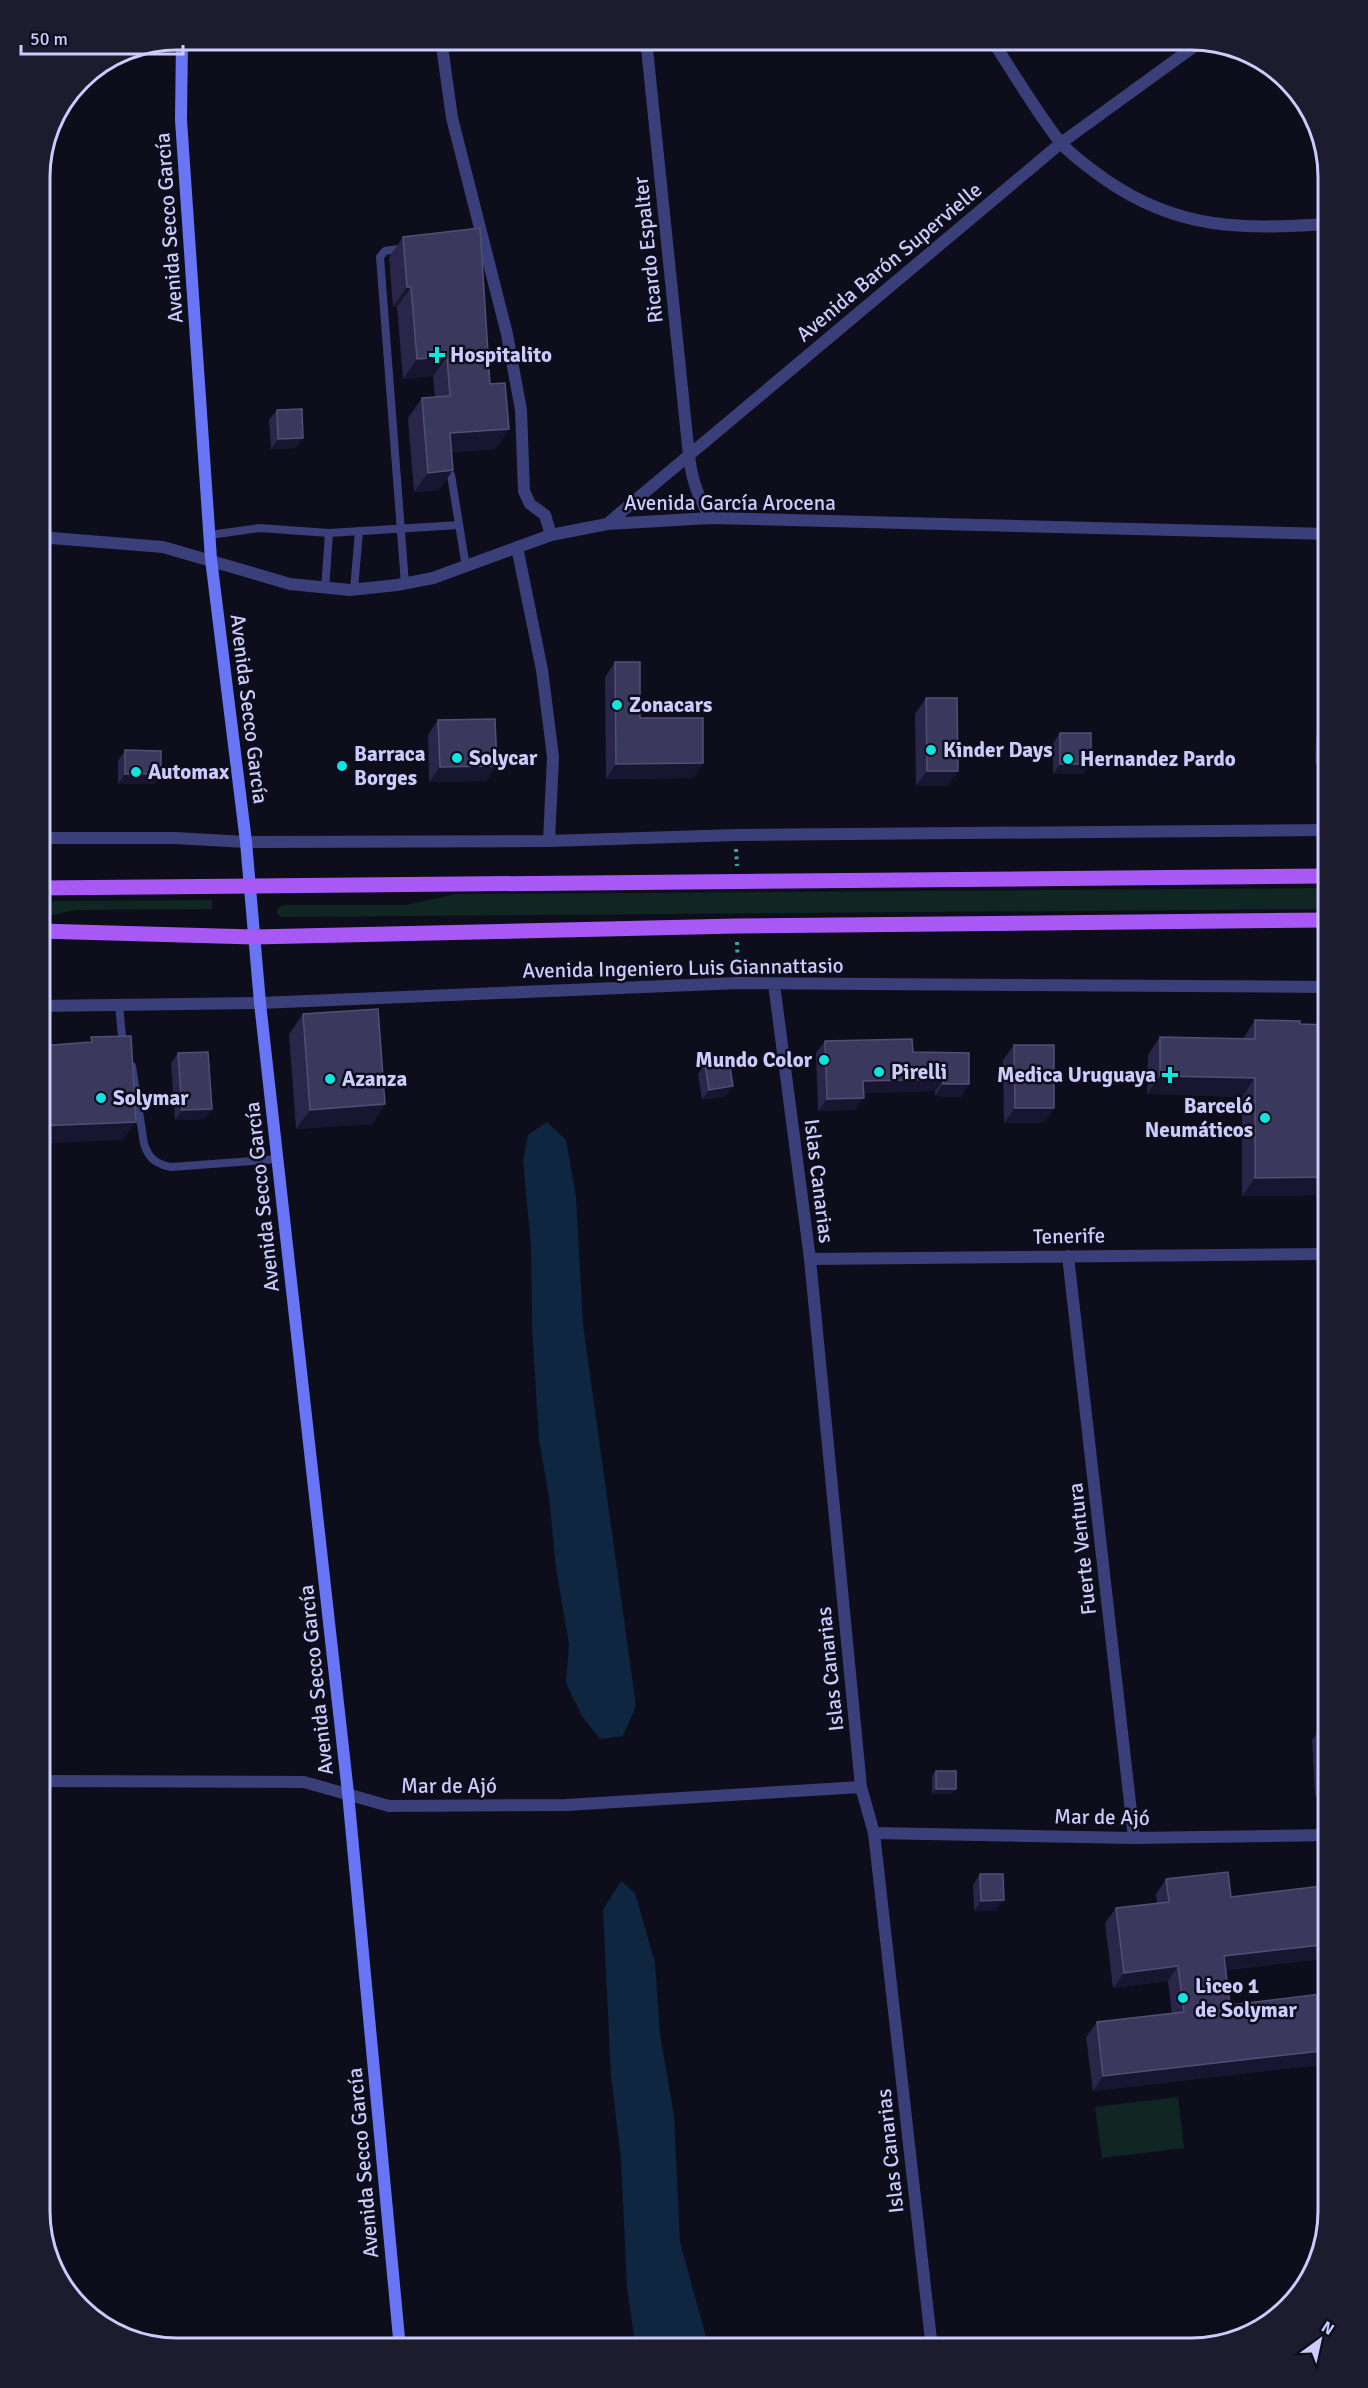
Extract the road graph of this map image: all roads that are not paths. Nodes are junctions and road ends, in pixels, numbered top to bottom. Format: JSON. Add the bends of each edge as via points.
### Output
{"nodes":[{"id":1,"x":182,"y":50,"type":"edge"},
{"id":2,"x":443,"y":50,"type":"edge"},
{"id":3,"x":647,"y":50,"type":"edge"},
{"id":4,"x":998,"y":50,"type":"edge"},
{"id":5,"x":1189,"y":50,"type":"edge"},
{"id":6,"x":1061,"y":143,"type":"junction"},
{"id":7,"x":1318,"y":225,"type":"edge"},
{"id":8,"x":412,"y":246,"type":"edge"},
{"id":9,"x":688,"y":456,"type":"junction"},
{"id":10,"x":451,"y":475,"type":"edge"},
{"id":11,"x":711,"y":518,"type":"junction"},
{"id":12,"x":607,"y":524,"type":"junction"},
{"id":13,"x":459,"y":525,"type":"junction"},
{"id":14,"x":359,"y":531,"type":"junction"},
{"id":15,"x":401,"y":531,"type":"junction"},
{"id":16,"x":329,"y":533,"type":"junction"},
{"id":17,"x":1318,"y":534,"type":"edge"},
{"id":18,"x":210,"y":535,"type":"junction"},
{"id":19,"x":551,"y":535,"type":"junction"},
{"id":20,"x":50,"y":538,"type":"edge"},
{"id":21,"x":517,"y":547,"type":"junction"},
{"id":22,"x":211,"y":559,"type":"junction"},
{"id":23,"x":466,"y":567,"type":"junction"},
{"id":24,"x":405,"y":584,"type":"junction"},
{"id":25,"x":325,"y":589,"type":"junction"},
{"id":26,"x":354,"y":589,"type":"junction"},
{"id":27,"x":1318,"y":830,"type":"edge"},
{"id":28,"x":50,"y":838,"type":"edge"},
{"id":29,"x":549,"y":841,"type":"junction"},
{"id":30,"x":246,"y":842,"type":"junction"},
{"id":31,"x":1318,"y":876,"type":"edge"},
{"id":32,"x":250,"y":887,"type":"junction"},
{"id":33,"x":50,"y":888,"type":"edge"},
{"id":34,"x":1318,"y":920,"type":"edge"},
{"id":35,"x":50,"y":931,"type":"edge"},
{"id":36,"x":254,"y":937,"type":"junction"},
{"id":37,"x":774,"y":984,"type":"junction"},
{"id":38,"x":1318,"y":987,"type":"edge"},
{"id":39,"x":260,"y":1003,"type":"junction"},
{"id":40,"x":119,"y":1005,"type":"junction"},
{"id":41,"x":50,"y":1006,"type":"edge"},
{"id":42,"x":278,"y":1159,"type":"junction"},
{"id":43,"x":1318,"y":1254,"type":"edge"},
{"id":44,"x":1068,"y":1256,"type":"junction"},
{"id":45,"x":810,"y":1259,"type":"junction"},
{"id":46,"x":50,"y":1781,"type":"edge"},
{"id":47,"x":861,"y":1787,"type":"junction"},
{"id":48,"x":348,"y":1793,"type":"junction"},
{"id":49,"x":874,"y":1833,"type":"junction"},
{"id":50,"x":1318,"y":1835,"type":"edge"},
{"id":51,"x":1134,"y":1838,"type":"junction"},
{"id":52,"x":399,"y":2338,"type":"edge"},
{"id":53,"x":931,"y":2338,"type":"edge"}],
"edges":[{"from":1,"to":18,"type":"street","name":"Avenida Secco García","via":[[182,120]]},
{"from":2,"to":19,"type":"street","via":[[475,235],[507,334],[521,410],[524,491],[530,504],[545,515]]},
{"from":3,"to":9,"type":"street","name":"Ricardo Espalter"},
{"from":4,"to":6,"type":"street"},
{"from":5,"to":6,"type":"street","name":"Avenida Barón Supervielle"},
{"from":6,"to":7,"type":"street","via":[[1119,189],[1151,207],[1180,217],[1212,225]]},
{"from":6,"to":9,"type":"street","name":"Avenida Barón Supervielle"},
{"from":8,"to":15,"type":"lane","via":[[385,251],[380,257]]},
{"from":9,"to":11,"type":"street","name":"Ricardo Espalter","via":[[698,494]]},
{"from":9,"to":12,"type":"street","name":"Avenida Barón Supervielle"},
{"from":10,"to":13,"type":"lane"},
{"from":11,"to":12,"type":"street","name":"Avenida García Arocena"},
{"from":11,"to":17,"type":"street","name":"Avenida García Arocena"},
{"from":12,"to":19,"type":"street","name":"Avenida García Arocena"},
{"from":13,"to":15,"type":"lane"},
{"from":13,"to":23,"type":"lane"},
{"from":14,"to":15,"type":"lane"},
{"from":14,"to":16,"type":"lane"},
{"from":14,"to":26,"type":"lane"},
{"from":15,"to":24,"type":"lane"},
{"from":16,"to":18,"type":"lane","via":[[259,528]]},
{"from":16,"to":25,"type":"lane"},
{"from":18,"to":22,"type":"street","name":"Avenida Secco García"},
{"from":19,"to":21,"type":"street","name":"Avenida García Arocena"},
{"from":20,"to":22,"type":"street","name":"Avenida García Arocena","via":[[163,547]]},
{"from":21,"to":23,"type":"street","name":"Avenida García Arocena"},
{"from":21,"to":29,"type":"street","via":[[542,670],[553,758]]},
{"from":22,"to":25,"type":"street","name":"Avenida García Arocena","via":[[290,584]]},
{"from":22,"to":30,"type":"street","name":"Avenida Secco García"},
{"from":23,"to":24,"type":"street","name":"Avenida García Arocena"},
{"from":24,"to":26,"type":"street","name":"Avenida García Arocena"},
{"from":25,"to":26,"type":"street","name":"Avenida García Arocena"},
{"from":27,"to":29,"type":"street","via":[[736,835]]},
{"from":28,"to":30,"type":"street"},
{"from":29,"to":30,"type":"street"},
{"from":30,"to":32,"type":"street","name":"Avenida Secco García"},
{"from":31,"to":32,"type":"main road"},
{"from":32,"to":33,"type":"main road"},
{"from":32,"to":36,"type":"street","name":"Avenida Secco García"},
{"from":34,"to":36,"type":"main road","name":"Avenida Ingeniero Luis Giannattasio","via":[[737,926]]},
{"from":35,"to":36,"type":"main road","name":"Avenida Ingeniero Luis Giannattasio"},
{"from":36,"to":39,"type":"street","name":"Avenida Secco García"},
{"from":37,"to":38,"type":"street","name":"Avenida Ingeniero Luis Giannattasio"},
{"from":37,"to":39,"type":"street","name":"Avenida Ingeniero Luis Giannattasio"},
{"from":37,"to":45,"type":"street","name":"Islas Canarias"},
{"from":39,"to":40,"type":"street","name":"Avenida Ingeniero Luis Giannattasio"},
{"from":39,"to":42,"type":"street","name":"Avenida Secco García"},
{"from":40,"to":41,"type":"street","name":"Avenida Ingeniero Luis Giannattasio"},
{"from":40,"to":42,"type":"lane","via":[[120,1048],[129,1051],[144,1144],[157,1164],[171,1167]]},
{"from":42,"to":48,"type":"street","name":"Avenida Secco García"},
{"from":43,"to":44,"type":"street","name":"Tenerife"},
{"from":44,"to":45,"type":"street","name":"Tenerife"},
{"from":44,"to":51,"type":"street","name":"Fuerte Ventura"},
{"from":45,"to":47,"type":"street","name":"Islas Canarias"},
{"from":46,"to":48,"type":"street","name":"Mar de Ajó","via":[[304,1782]]},
{"from":47,"to":48,"type":"street","name":"Mar de Ajó","via":[[566,1805],[389,1806]]},
{"from":47,"to":49,"type":"street","name":"Islas Canarias"},
{"from":48,"to":52,"type":"street","name":"Avenida Secco García"},
{"from":49,"to":51,"type":"street","name":"Mar de Ajó"},
{"from":49,"to":53,"type":"street","name":"Islas Canarias"},
{"from":50,"to":51,"type":"street","name":"Mar de Ajó"}]}
